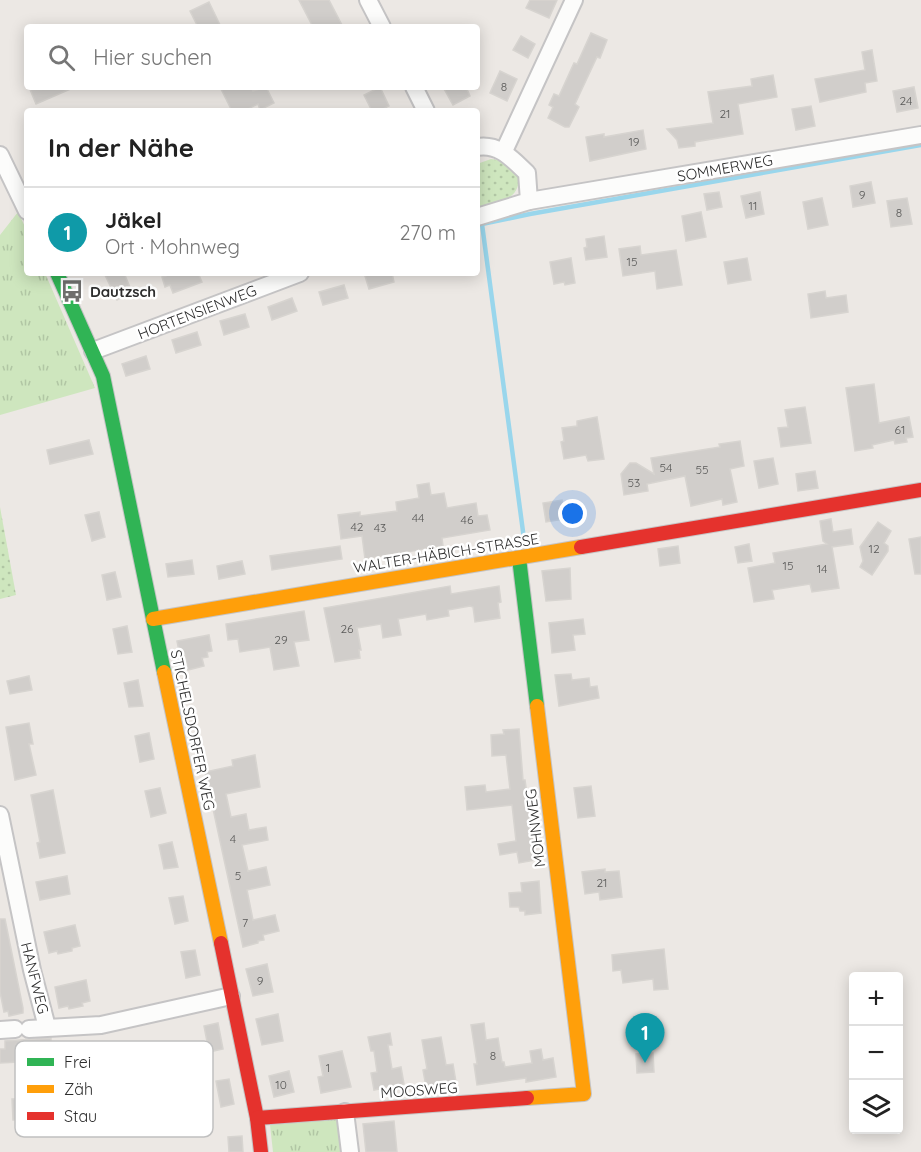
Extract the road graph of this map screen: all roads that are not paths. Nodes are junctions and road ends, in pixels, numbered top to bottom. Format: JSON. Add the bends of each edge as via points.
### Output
{"nodes":[{"id":1,"x":368,"y":0,"type":"edge"},
{"id":2,"x":574,"y":0,"type":"edge"},
{"id":3,"x":380,"y":24,"type":"edge"},
{"id":4,"x":416,"y":90,"type":"edge"},
{"id":5,"x":424,"y":108,"type":"edge"},
{"id":6,"x":921,"y":135,"type":"edge"},
{"id":7,"x":480,"y":146,"type":"edge"},
{"id":8,"x":504,"y":151,"type":"junction"},
{"id":9,"x":0,"y":155,"type":"edge"},
{"id":10,"x":529,"y":201,"type":"junction"},
{"id":11,"x":24,"y":205,"type":"edge"},
{"id":12,"x":480,"y":216,"type":"edge"},
{"id":13,"x":58,"y":276,"type":"edge"},
{"id":14,"x":292,"y":276,"type":"edge"},
{"id":15,"x":93,"y":351,"type":"junction"},
{"id":16,"x":921,"y":490,"type":"edge"},
{"id":17,"x":519,"y":558,"type":"junction"},
{"id":18,"x":153,"y":619,"type":"junction"},
{"id":19,"x":0,"y":815,"type":"edge"},
{"id":20,"x":6,"y":878,"type":"edge"},
{"id":21,"x":231,"y":996,"type":"junction"},
{"id":22,"x":47,"y":1027,"type":"junction"},
{"id":23,"x":15,"y":1030,"type":"edge"},
{"id":24,"x":584,"y":1094,"type":"joint"},
{"id":25,"x":345,"y":1112,"type":"junction"},
{"id":26,"x":257,"y":1118,"type":"junction"},
{"id":27,"x":261,"y":1152,"type":"edge"},
{"id":28,"x":350,"y":1152,"type":"edge"}],
"edges":[{"from":1,"to":3,"type":"street"},
{"from":2,"to":8,"type":"street"},
{"from":4,"to":5,"type":"street"},
{"from":6,"to":10,"type":"street","name":"SOMMERWEG"},
{"from":7,"to":8,"type":"street"},
{"from":8,"to":10,"type":"street","via":[[527,173]]},
{"from":9,"to":11,"type":"street"},
{"from":10,"to":12,"type":"street","name":"SOMMERWEG"},
{"from":13,"to":15,"type":"street","name":"STICHELSDORFER WEG"},
{"from":14,"to":15,"type":"street","name":"HORTENSIENWEG"},
{"from":15,"to":18,"type":"street","name":"STICHELSDORFER WEG","via":[[103,376]]},
{"from":16,"to":17,"type":"street","name":"WALTER-HÄBICH-STRASSE"},
{"from":17,"to":18,"type":"street","name":"WALTER-HÄBICH-STRASSE"},
{"from":17,"to":24,"type":"street","name":"MOHNWEG"},
{"from":18,"to":21,"type":"street","name":"STICHELSDORFER WEG"},
{"from":19,"to":20,"type":"street","name":"HANFWEG"},
{"from":20,"to":22,"type":"street","name":"HANFWEG"},
{"from":21,"to":22,"type":"street","name":"HANFWEG","via":[[101,1025]]},
{"from":21,"to":26,"type":"street","name":"STICHELSDORFER WEG"},
{"from":22,"to":23,"type":"street"},
{"from":24,"to":25,"type":"street","name":"MOOSWEG"},
{"from":25,"to":26,"type":"street","name":"MOOSWEG"},
{"from":25,"to":28,"type":"street"},
{"from":26,"to":27,"type":"street","name":"STICHELSDORFER WEG"}]}
